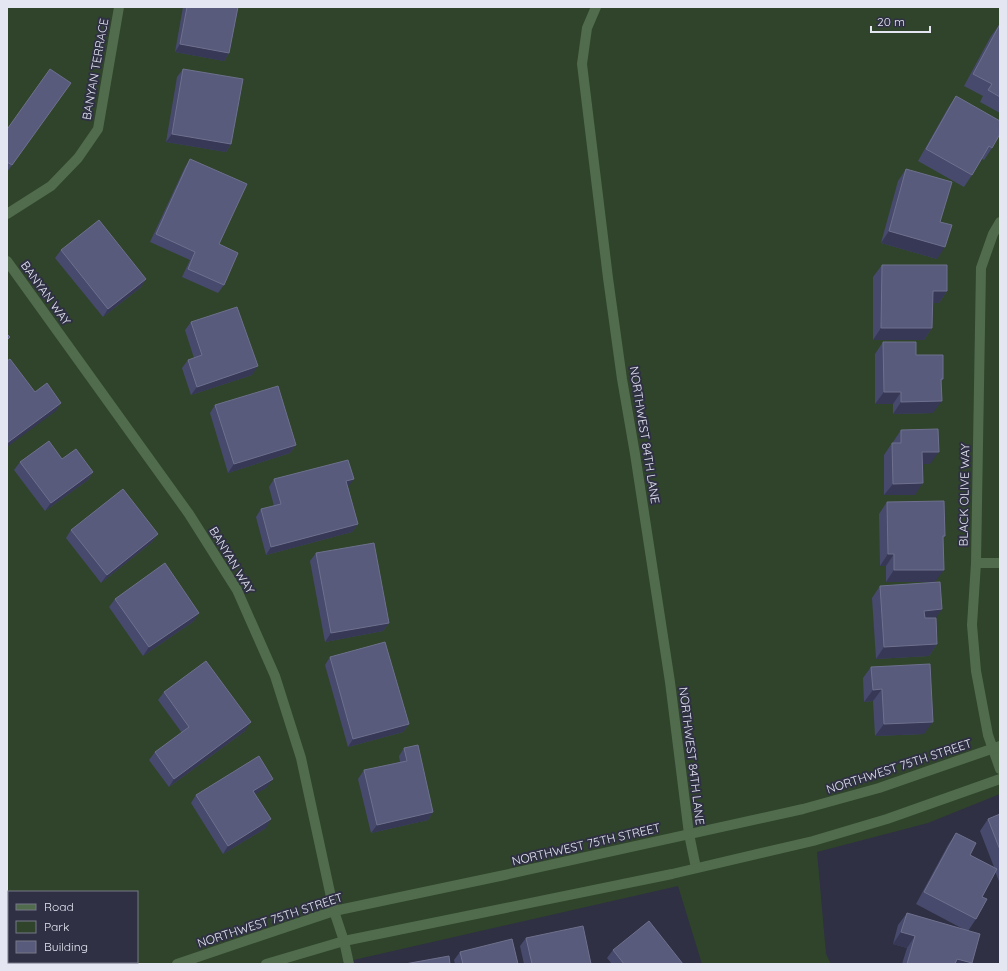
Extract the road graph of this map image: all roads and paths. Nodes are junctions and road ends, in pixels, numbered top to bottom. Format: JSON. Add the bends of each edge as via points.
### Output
{"nodes":[{"id":1,"x":119,"y":7,"type":"edge"},
{"id":2,"x":596,"y":7,"type":"edge"},
{"id":3,"x":7,"y":214,"type":"edge"},
{"id":4,"x":1000,"y":222,"type":"edge"},
{"id":5,"x":7,"y":261,"type":"edge"},
{"id":6,"x":976,"y":563,"type":"junction"},
{"id":7,"x":1000,"y":563,"type":"edge"},
{"id":8,"x":997,"y":748,"type":"edge"},
{"id":9,"x":1000,"y":769,"type":"edge"},
{"id":10,"x":1000,"y":779,"type":"edge"},
{"id":11,"x":689,"y":834,"type":"junction"},
{"id":12,"x":696,"y":868,"type":"junction"},
{"id":13,"x":334,"y":911,"type":"junction"},
{"id":14,"x":344,"y":941,"type":"junction"},
{"id":15,"x":177,"y":964,"type":"edge"},
{"id":16,"x":266,"y":964,"type":"edge"},
{"id":17,"x":349,"y":964,"type":"edge"}],
"edges":[{"from":1,"to":3,"type":"street","name":"BANYAN TERRACE","via":[[98,129],[78,158],[51,186]]},
{"from":2,"to":11,"type":"street","name":"NORTHWEST 84TH LANE","via":[[587,28],[582,64],[622,379],[636,454],[670,682]]},
{"from":4,"to":6,"type":"street","name":"BLACK OLIVE WAY","via":[[981,268]]},
{"from":5,"to":13,"type":"street","name":"BANYAN WAY","via":[[189,514],[237,590],[275,676],[301,758]]},
{"from":6,"to":7,"type":"street"},
{"from":6,"to":8,"type":"street","name":"BLACK OLIVE WAY","via":[[972,625],[976,672],[988,734]]},
{"from":8,"to":9,"type":"street","name":"BLACK OLIVE WAY"},
{"from":8,"to":11,"type":"street","name":"NORTHWEST 75TH STREET","via":[[871,790],[803,809]]},
{"from":10,"to":12,"type":"street","via":[[887,819],[813,841]]},
{"from":11,"to":12,"type":"street","name":"NORTHWEST 84TH LANE"},
{"from":11,"to":13,"type":"street","name":"NORTHWEST 75TH STREET"},
{"from":12,"to":14,"type":"street"},
{"from":13,"to":14,"type":"street","name":"BANYAN WAY"},
{"from":13,"to":15,"type":"street","name":"NORTHWEST 75TH STREET"},
{"from":14,"to":16,"type":"street"},
{"from":14,"to":17,"type":"street","name":"BANYAN WAY"}]}
